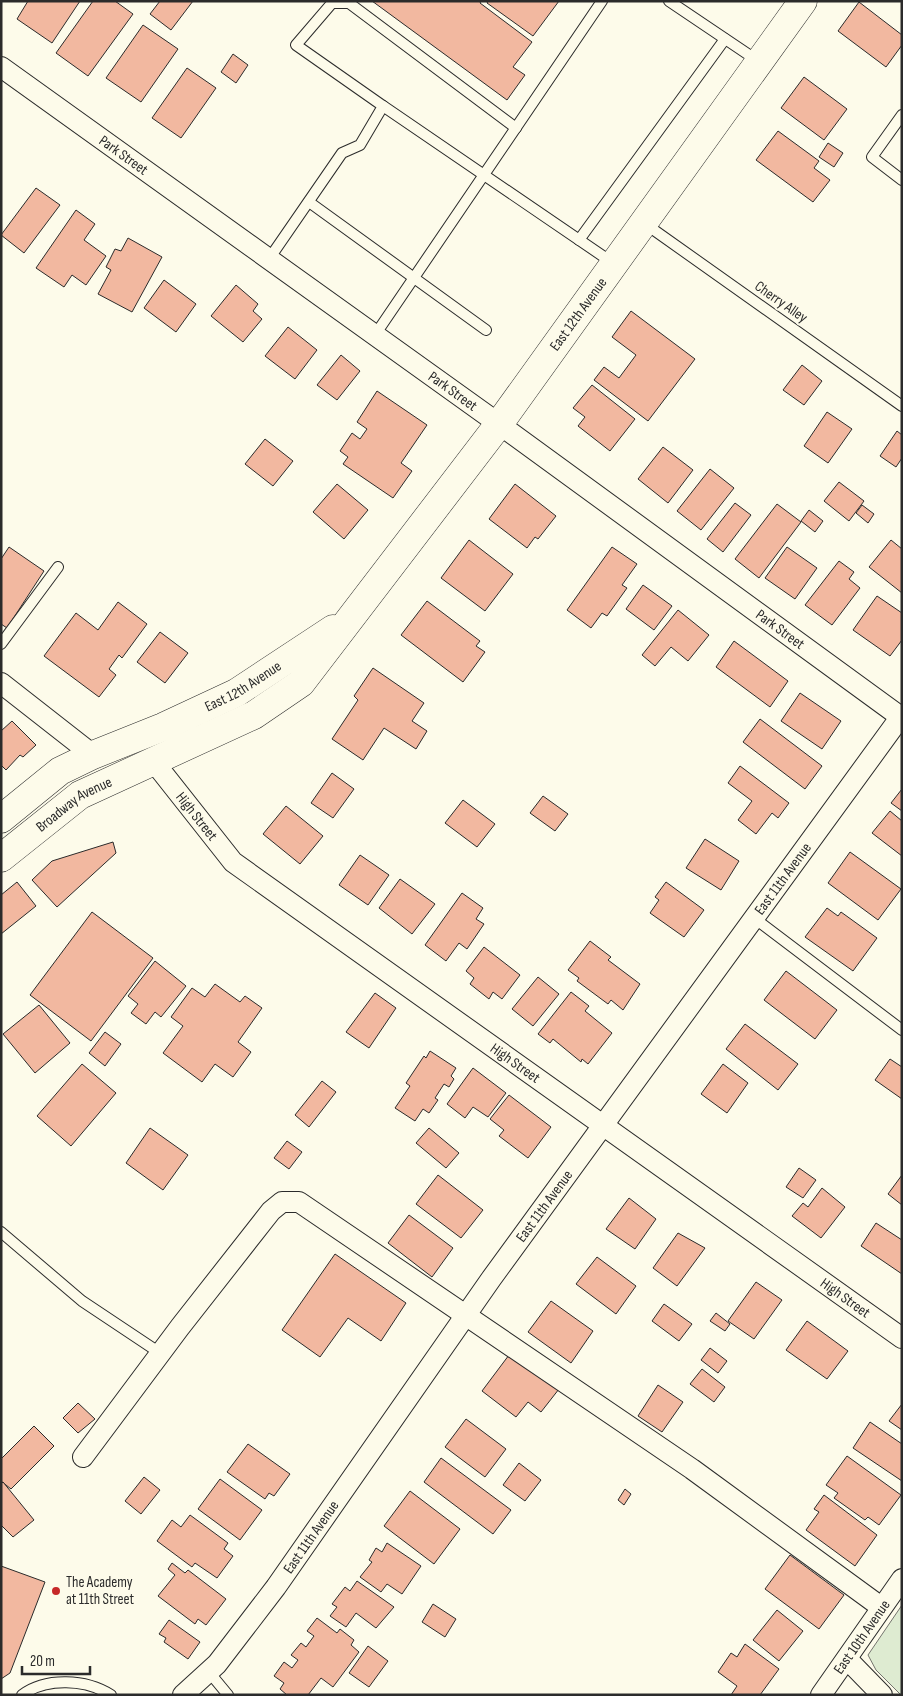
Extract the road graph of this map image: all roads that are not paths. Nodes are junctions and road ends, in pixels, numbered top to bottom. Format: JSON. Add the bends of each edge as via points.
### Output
{"nodes":[{"id":1,"x":602,"y":1,"type":"edge"},
{"id":2,"x":669,"y":1,"type":"edge"},
{"id":3,"x":803,"y":1,"type":"edge"},
{"id":4,"x":725,"y":39,"type":"junction"},
{"id":5,"x":759,"y":62,"type":"junction"},
{"id":6,"x":1,"y":66,"type":"edge"},
{"id":7,"x":382,"y":106,"type":"junction"},
{"id":8,"x":902,"y":115,"type":"edge"},
{"id":9,"x":516,"y":128,"type":"junction"},
{"id":10,"x":484,"y":174,"type":"junction"},
{"id":11,"x":902,"y":180,"type":"edge"},
{"id":12,"x":309,"y":202,"type":"junction"},
{"id":13,"x":643,"y":222,"type":"junction"},
{"id":14,"x":579,"y":240,"type":"junction"},
{"id":15,"x":269,"y":259,"type":"junction"},
{"id":16,"x":614,"y":264,"type":"junction"},
{"id":17,"x":414,"y":278,"type":"junction"},
{"id":18,"x":486,"y":330,"type":"dead end"},
{"id":19,"x":375,"y":335,"type":"junction"},
{"id":20,"x":902,"y":406,"type":"edge"},
{"id":21,"x":499,"y":424,"type":"junction"},
{"id":22,"x":58,"y":568,"type":"dead end"},
{"id":23,"x":347,"y":620,"type":"junction"},
{"id":24,"x":1,"y":644,"type":"edge"},
{"id":25,"x":1,"y":683,"type":"edge"},
{"id":26,"x":901,"y":717,"type":"edge"},
{"id":27,"x":93,"y":754,"type":"junction"},
{"id":28,"x":154,"y":762,"type":"junction"},
{"id":29,"x":1,"y":819,"type":"edge"},
{"id":30,"x":1,"y":858,"type":"edge"},
{"id":31,"x":754,"y":918,"type":"junction"},
{"id":32,"x":902,"y":1030,"type":"edge"},
{"id":33,"x":603,"y":1126,"type":"junction"},
{"id":34,"x":1,"y":1232,"type":"edge"},
{"id":35,"x":466,"y":1316,"type":"junction"},
{"id":36,"x":902,"y":1338,"type":"edge"},
{"id":37,"x":160,"y":1353,"type":"junction"},
{"id":38,"x":83,"y":1457,"type":"dead end"},
{"id":39,"x":902,"y":1579,"type":"edge"},
{"id":40,"x":881,"y":1607,"type":"junction"},
{"id":41,"x":847,"y":1659,"type":"junction"},
{"id":42,"x":209,"y":1672,"type":"junction"},
{"id":43,"x":22,"y":1695,"type":"edge"},
{"id":44,"x":111,"y":1695,"type":"edge"},
{"id":45,"x":183,"y":1695,"type":"edge"},
{"id":46,"x":228,"y":1695,"type":"edge"},
{"id":47,"x":820,"y":1695,"type":"edge"},
{"id":48,"x":882,"y":1695,"type":"edge"}],
"edges":[{"from":1,"to":9,"type":"lane"},
{"from":2,"to":4,"type":"lane"},
{"from":3,"to":5,"type":"street","name":"East 12th Avenue"},
{"from":4,"to":5,"type":"lane"},
{"from":4,"to":14,"type":"lane"},
{"from":5,"to":13,"type":"street","name":"East 12th Avenue"},
{"from":6,"to":15,"type":"street","name":"Park Street"},
{"from":7,"to":9,"type":"lane","via":[[296,45],[332,4],[349,3]]},
{"from":7,"to":10,"type":"lane"},
{"from":7,"to":12,"type":"lane","via":[[360,144],[342,153]]},
{"from":8,"to":11,"type":"lane","via":[[872,157]]},
{"from":9,"to":10,"type":"lane"},
{"from":10,"to":14,"type":"lane"},
{"from":10,"to":17,"type":"lane"},
{"from":12,"to":15,"type":"lane"},
{"from":12,"to":17,"type":"lane"},
{"from":13,"to":16,"type":"street","name":"East 12th Avenue"},
{"from":13,"to":20,"type":"lane","name":"Cherry Alley"},
{"from":14,"to":16,"type":"lane"},
{"from":15,"to":19,"type":"street","name":"Park Street"},
{"from":16,"to":21,"type":"street","name":"East 12th Avenue"},
{"from":17,"to":18,"type":"lane"},
{"from":17,"to":19,"type":"lane"},
{"from":19,"to":21,"type":"street","name":"Park Street"},
{"from":21,"to":23,"type":"street","name":"East 12th Avenue"},
{"from":21,"to":26,"type":"street","name":"Park Street"},
{"from":22,"to":24,"type":"lane"},
{"from":23,"to":27,"type":"street","name":"East 12th Avenue","via":[[236,693],[163,727]]},
{"from":23,"to":28,"type":"street","name":"East 12th Avenue","via":[[301,682],[254,715]]},
{"from":25,"to":27,"type":"street"},
{"from":26,"to":31,"type":"street","name":"East 11th Avenue"},
{"from":27,"to":29,"type":"street","via":[[60,771]]},
{"from":28,"to":30,"type":"street","name":"Broadway Avenue","via":[[80,794]]},
{"from":28,"to":33,"type":"street","name":"High Street","via":[[233,862]]},
{"from":31,"to":32,"type":"lane"},
{"from":31,"to":33,"type":"street","name":"East 11th Avenue"},
{"from":33,"to":35,"type":"street","name":"East 11th Avenue"},
{"from":33,"to":36,"type":"street","name":"High Street"},
{"from":34,"to":37,"type":"lane","via":[[82,1301]]},
{"from":35,"to":37,"type":"street","via":[[313,1211],[299,1202],[288,1201],[272,1211]]},
{"from":35,"to":40,"type":"street","via":[[692,1470]]},
{"from":35,"to":42,"type":"street","name":"East 11th Avenue","via":[[276,1587]]},
{"from":37,"to":38,"type":"street"},
{"from":39,"to":40,"type":"street","name":"East 10th Avenue"},
{"from":40,"to":41,"type":"street","name":"East 10th Avenue"},
{"from":41,"to":47,"type":"street","name":"East 10th Avenue"},
{"from":41,"to":48,"type":"street"},
{"from":42,"to":45,"type":"street","name":"East 11th Avenue"},
{"from":42,"to":46,"type":"lane"},
{"from":43,"to":44,"type":"lane","via":[[48,1683],[78,1683]]}]}
